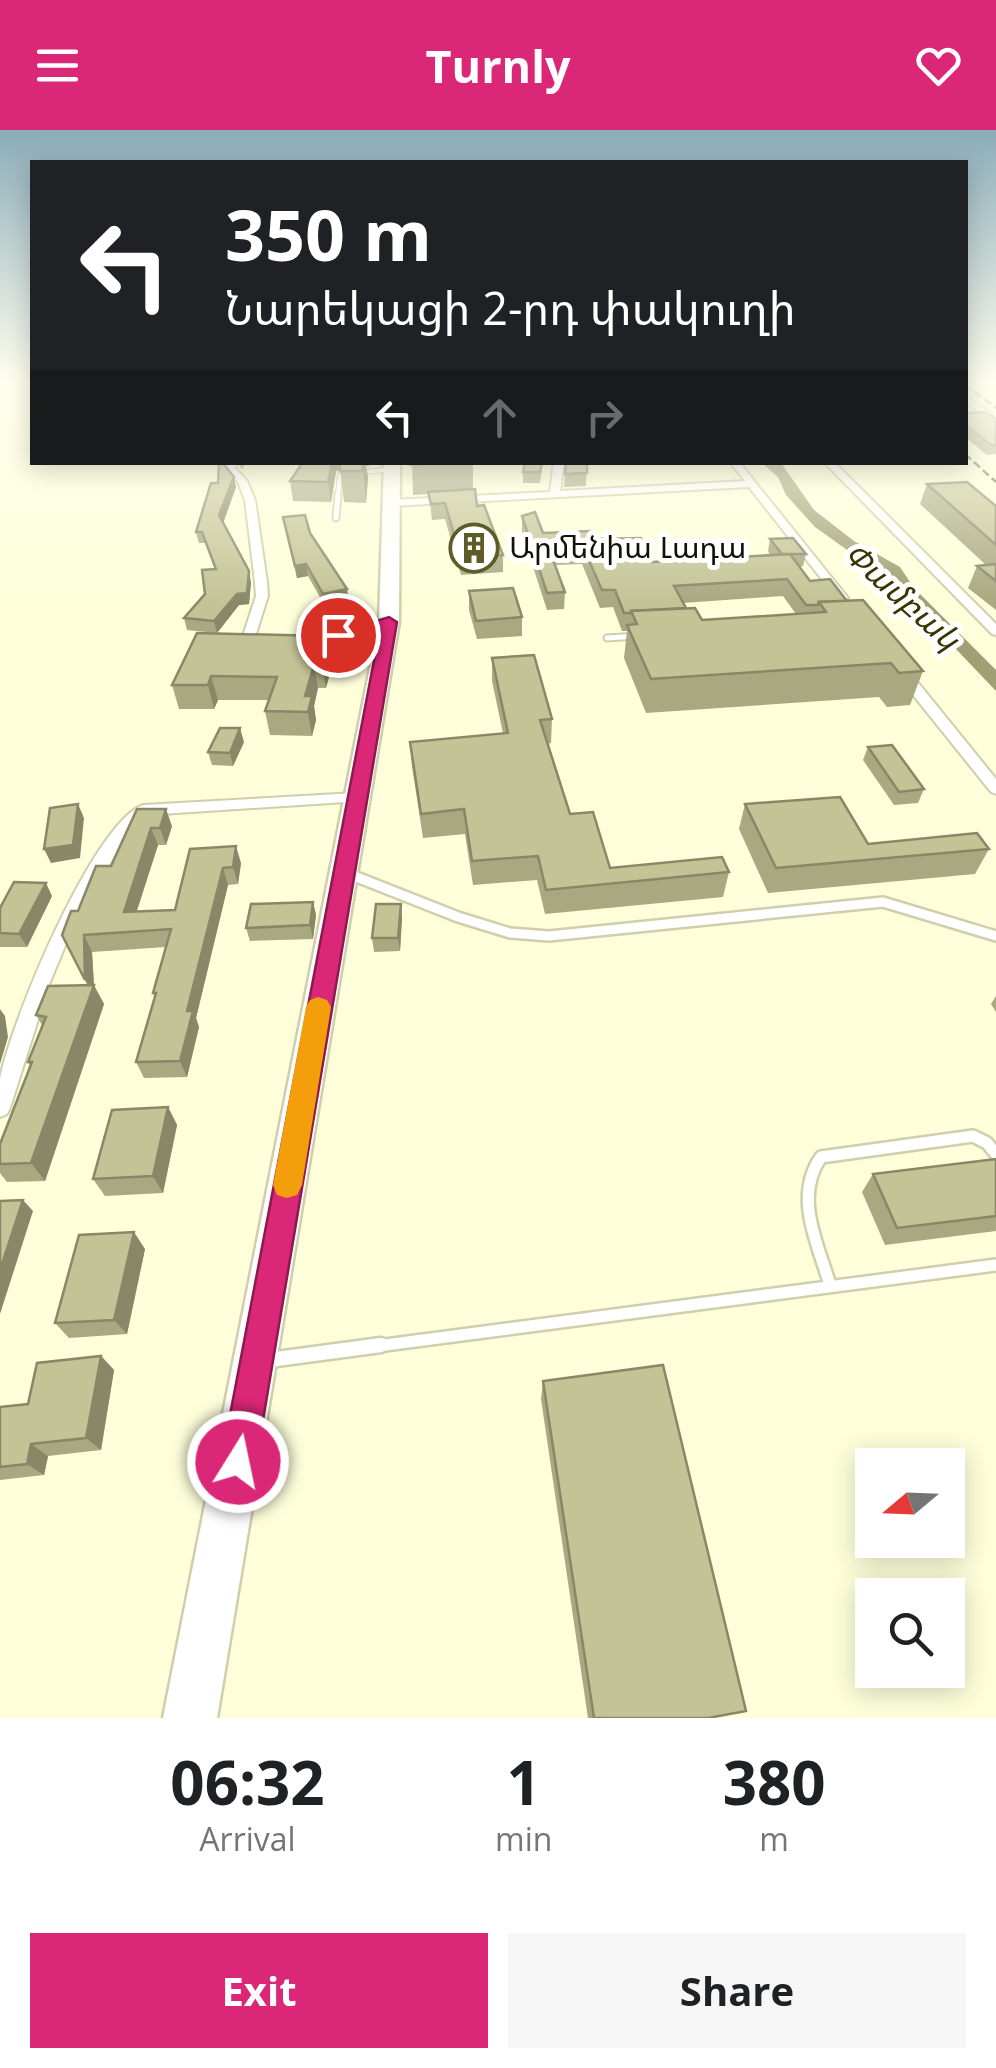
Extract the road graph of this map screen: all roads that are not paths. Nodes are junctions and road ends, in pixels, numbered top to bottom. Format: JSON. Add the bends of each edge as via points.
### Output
{"nodes":[{"id":1,"x":231,"y":465,"type":"edge"},
{"id":2,"x":559,"y":465,"type":"edge"},
{"id":3,"x":736,"y":465,"type":"edge"},
{"id":4,"x":831,"y":465,"type":"edge"},
{"id":5,"x":392,"y":478,"type":"edge"},
{"id":6,"x":751,"y":484,"type":"junction"},
{"id":7,"x":555,"y":494,"type":"junction"},
{"id":8,"x":336,"y":518,"type":"dead end"},
{"id":9,"x":854,"y":612,"type":"edge"},
{"id":10,"x":389,"y":622,"type":"junction"},
{"id":11,"x":996,"y":631,"type":"edge"},
{"id":12,"x":644,"y":636,"type":"edge"},
{"id":13,"x":607,"y":638,"type":"dead end"},
{"id":14,"x":889,"y":655,"type":"edge"},
{"id":15,"x":996,"y":789,"type":"edge"},
{"id":16,"x":356,"y":798,"type":"junction"},
{"id":17,"x":342,"y":871,"type":"junction"},
{"id":18,"x":996,"y":936,"type":"edge"},
{"id":19,"x":0,"y":1108,"type":"edge"},
{"id":20,"x":996,"y":1154,"type":"edge"},
{"id":21,"x":996,"y":1264,"type":"edge"},
{"id":22,"x":830,"y":1285,"type":"junction"},
{"id":23,"x":256,"y":1362,"type":"junction"},
{"id":24,"x":190,"y":1718,"type":"edge"}],
"edges":[{"from":1,"to":10,"type":"street","via":[[250,500],[262,582],[247,642],[314,640]]},
{"from":2,"to":7,"type":"street"},
{"from":3,"to":6,"type":"street"},
{"from":4,"to":11,"type":"street"},
{"from":5,"to":7,"type":"street"},
{"from":5,"to":8,"type":"lane","via":[[340,474]]},
{"from":5,"to":10,"type":"highway"},
{"from":6,"to":7,"type":"street"},
{"from":6,"to":9,"type":"street"},
{"from":10,"to":16,"type":"highway"},
{"from":12,"to":13,"type":"lane"},
{"from":14,"to":15,"type":"street"},
{"from":16,"to":17,"type":"highway"},
{"from":16,"to":19,"type":"street","via":[[143,810],[130,818],[63,930]]},
{"from":17,"to":18,"type":"lane","via":[[510,933],[549,936],[883,902]]},
{"from":17,"to":23,"type":"highway"},
{"from":20,"to":22,"type":"lane","via":[[973,1136],[822,1156],[809,1169],[806,1192]]},
{"from":21,"to":22,"type":"lane"},
{"from":22,"to":23,"type":"lane"},
{"from":23,"to":24,"type":"highway"}]}
